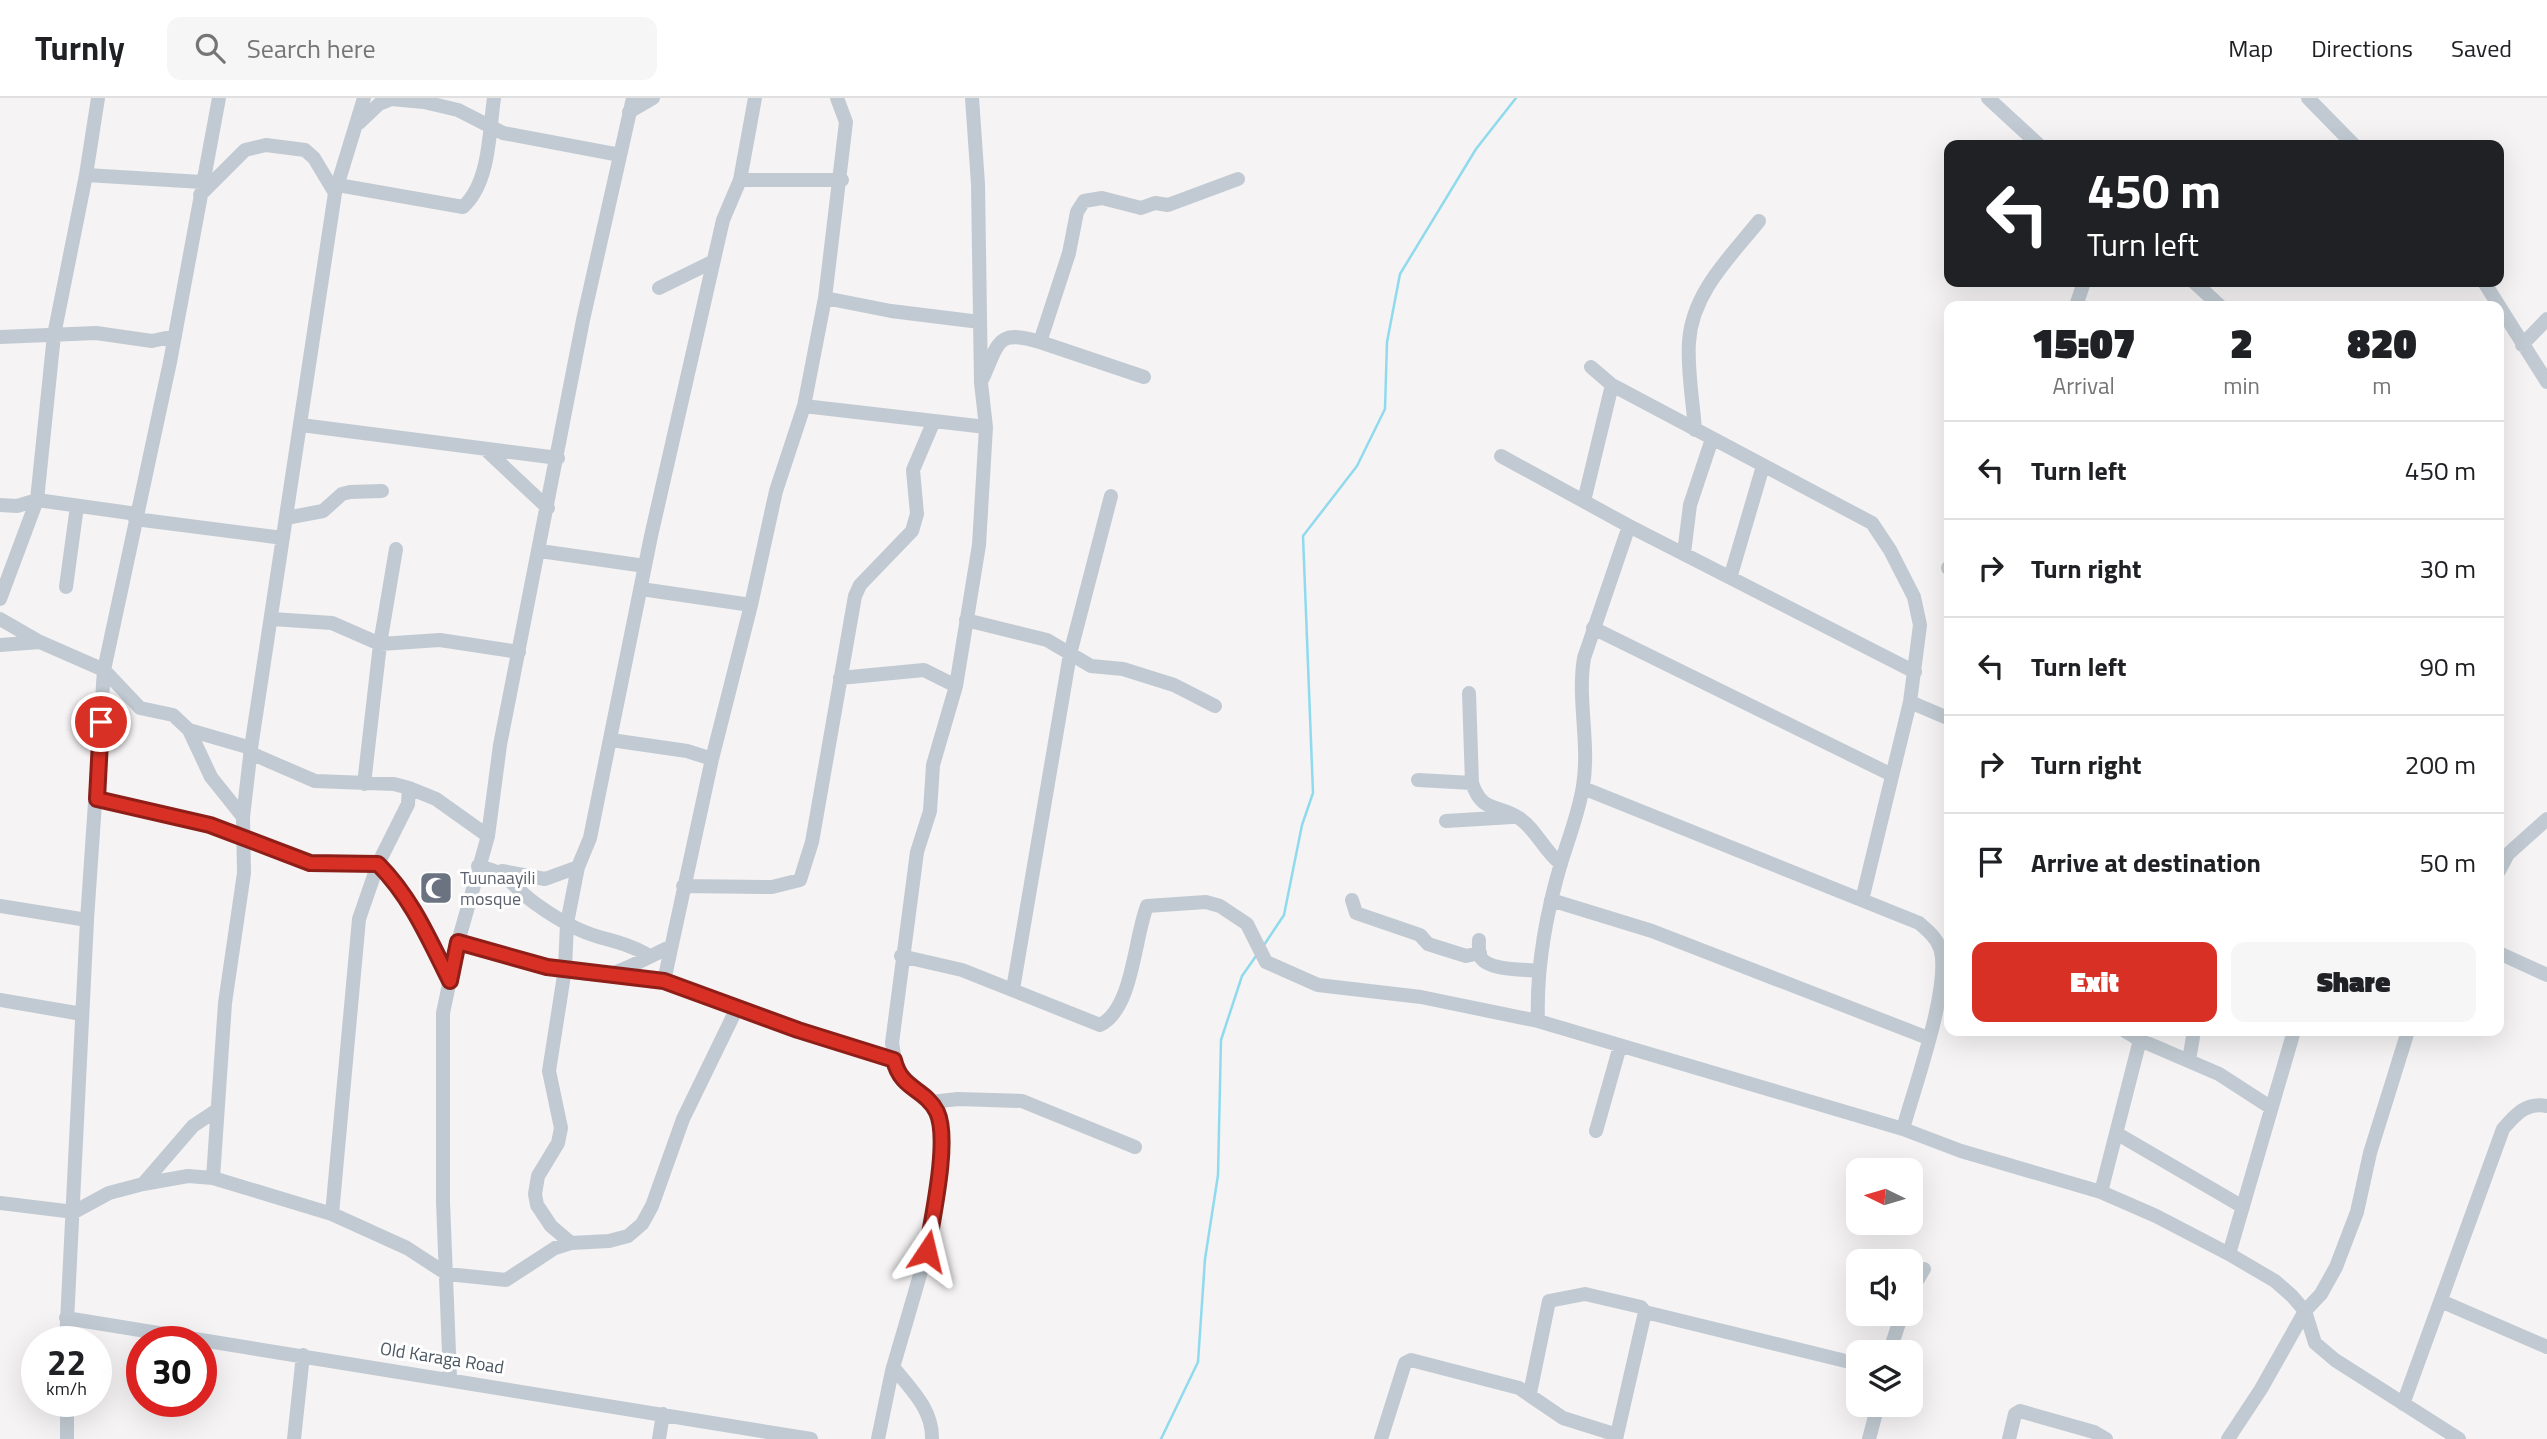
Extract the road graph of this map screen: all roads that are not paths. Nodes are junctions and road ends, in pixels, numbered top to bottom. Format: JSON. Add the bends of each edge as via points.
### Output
{"nodes":[{"id":1,"x":98,"y":98,"type":"edge"},
{"id":2,"x":219,"y":98,"type":"edge"},
{"id":3,"x":364,"y":98,"type":"edge"},
{"id":4,"x":494,"y":98,"type":"edge"},
{"id":5,"x":653,"y":98,"type":"edge"},
{"id":6,"x":755,"y":98,"type":"edge"},
{"id":7,"x":837,"y":98,"type":"edge"},
{"id":8,"x":972,"y":98,"type":"edge"},
{"id":9,"x":1988,"y":98,"type":"edge"},
{"id":10,"x":2308,"y":98,"type":"edge"},
{"id":11,"x":390,"y":99,"type":"edge"},
{"id":12,"x":631,"y":105,"type":"edge"},
{"id":13,"x":356,"y":127,"type":"junction"},
{"id":14,"x":489,"y":128,"type":"junction"},
{"id":15,"x":2034,"y":140,"type":"edge"},
{"id":16,"x":2349,"y":140,"type":"edge"},
{"id":17,"x":620,"y":155,"type":"junction"},
{"id":18,"x":86,"y":175,"type":"junction"},
{"id":19,"x":1238,"y":179,"type":"dead end"},
{"id":20,"x":740,"y":180,"type":"junction"},
{"id":21,"x":842,"y":180,"type":"junction"},
{"id":22,"x":201,"y":188,"type":"junction"},
{"id":23,"x":337,"y":189,"type":"junction"},
{"id":24,"x":1759,"y":222,"type":"dead end"},
{"id":25,"x":712,"y":262,"type":"junction"},
{"id":26,"x":2199,"y":287,"type":"edge"},
{"id":27,"x":659,"y":288,"type":"dead end"},
{"id":28,"x":825,"y":298,"type":"junction"},
{"id":29,"x":2215,"y":301,"type":"edge"},
{"id":30,"x":2504,"y":315,"type":"edge"},
{"id":31,"x":2547,"y":319,"type":"edge"},
{"id":32,"x":980,"y":322,"type":"junction"},
{"id":33,"x":54,"y":335,"type":"junction"},
{"id":34,"x":175,"y":336,"type":"junction"},
{"id":35,"x":0,"y":337,"type":"edge"},
{"id":36,"x":1040,"y":342,"type":"junction"},
{"id":37,"x":2522,"y":345,"type":"junction"},
{"id":38,"x":1591,"y":367,"type":"dead end"},
{"id":39,"x":1144,"y":377,"type":"dead end"},
{"id":40,"x":2547,"y":382,"type":"edge"},
{"id":41,"x":981,"y":383,"type":"junction"},
{"id":42,"x":1612,"y":385,"type":"junction"},
{"id":43,"x":804,"y":406,"type":"junction"},
{"id":44,"x":933,"y":423,"type":"junction"},
{"id":45,"x":301,"y":425,"type":"junction"},
{"id":46,"x":986,"y":427,"type":"junction"},
{"id":47,"x":1695,"y":430,"type":"junction"},
{"id":48,"x":1712,"y":439,"type":"junction"},
{"id":49,"x":485,"y":449,"type":"junction"},
{"id":50,"x":1501,"y":456,"type":"dead end"},
{"id":51,"x":558,"y":458,"type":"junction"},
{"id":52,"x":1763,"y":466,"type":"junction"},
{"id":53,"x":382,"y":491,"type":"dead end"},
{"id":54,"x":1111,"y":495,"type":"dead end"},
{"id":55,"x":37,"y":500,"type":"junction"},
{"id":56,"x":1584,"y":501,"type":"junction"},
{"id":57,"x":0,"y":505,"type":"edge"},
{"id":58,"x":78,"y":506,"type":"junction"},
{"id":59,"x":548,"y":508,"type":"junction"},
{"id":60,"x":136,"y":516,"type":"junction"},
{"id":61,"x":286,"y":518,"type":"junction"},
{"id":62,"x":1629,"y":526,"type":"junction"},
{"id":63,"x":283,"y":538,"type":"junction"},
{"id":64,"x":396,"y":549,"type":"dead end"},
{"id":65,"x":540,"y":551,"type":"junction"},
{"id":66,"x":1684,"y":554,"type":"junction"},
{"id":67,"x":645,"y":566,"type":"junction"},
{"id":68,"x":1731,"y":575,"type":"junction"},
{"id":69,"x":66,"y":587,"type":"dead end"},
{"id":70,"x":641,"y":589,"type":"junction"},
{"id":71,"x":0,"y":599,"type":"edge"},
{"id":72,"x":751,"y":605,"type":"junction"},
{"id":73,"x":0,"y":619,"type":"edge"},
{"id":74,"x":272,"y":619,"type":"junction"},
{"id":75,"x":966,"y":620,"type":"junction"},
{"id":76,"x":1593,"y":628,"type":"junction"},
{"id":77,"x":40,"y":642,"type":"junction"},
{"id":78,"x":380,"y":643,"type":"junction"},
{"id":79,"x":0,"y":645,"type":"edge"},
{"id":80,"x":519,"y":652,"type":"junction"},
{"id":81,"x":1070,"y":654,"type":"junction"},
{"id":82,"x":104,"y":670,"type":"junction"},
{"id":83,"x":1915,"y":672,"type":"junction"},
{"id":84,"x":840,"y":678,"type":"junction"},
{"id":85,"x":956,"y":687,"type":"junction"},
{"id":86,"x":1469,"y":693,"type":"dead end"},
{"id":87,"x":1910,"y":702,"type":"junction"},
{"id":88,"x":1215,"y":706,"type":"dead end"},
{"id":89,"x":1944,"y":716,"type":"edge"},
{"id":90,"x":189,"y":730,"type":"junction"},
{"id":91,"x":611,"y":740,"type":"junction"},
{"id":92,"x":250,"y":750,"type":"junction"},
{"id":93,"x":712,"y":759,"type":"junction"},
{"id":94,"x":1892,"y":775,"type":"junction"},
{"id":95,"x":1418,"y":780,"type":"dead end"},
{"id":96,"x":1472,"y":783,"type":"junction"},
{"id":97,"x":364,"y":784,"type":"junction"},
{"id":98,"x":410,"y":788,"type":"junction"},
{"id":99,"x":1583,"y":788,"type":"junction"},
{"id":100,"x":97,"y":799,"type":"junction"},
{"id":101,"x":243,"y":817,"type":"junction"},
{"id":102,"x":1517,"y":817,"type":"junction"},
{"id":103,"x":2547,"y":819,"type":"edge"},
{"id":104,"x":1446,"y":821,"type":"dead end"},
{"id":105,"x":488,"y":836,"type":"junction"},
{"id":106,"x":243,"y":838,"type":"junction"},
{"id":107,"x":2504,"y":862,"type":"edge"},
{"id":108,"x":378,"y":864,"type":"junction"},
{"id":109,"x":1561,"y":864,"type":"junction"},
{"id":110,"x":478,"y":866,"type":"junction"},
{"id":111,"x":578,"y":867,"type":"junction"},
{"id":112,"x":502,"y":871,"type":"junction"},
{"id":113,"x":684,"y":886,"type":"junction"},
{"id":114,"x":1352,"y":900,"type":"dead end"},
{"id":115,"x":1551,"y":900,"type":"junction"},
{"id":116,"x":1862,"y":900,"type":"junction"},
{"id":117,"x":0,"y":906,"type":"edge"},
{"id":118,"x":87,"y":920,"type":"junction"},
{"id":119,"x":567,"y":923,"type":"junction"},
{"id":120,"x":458,"y":942,"type":"junction"},
{"id":121,"x":670,"y":947,"type":"junction"},
{"id":122,"x":1944,"y":948,"type":"edge"},
{"id":123,"x":2504,"y":955,"type":"edge"},
{"id":124,"x":650,"y":956,"type":"junction"},
{"id":125,"x":901,"y":956,"type":"junction"},
{"id":126,"x":1944,"y":957,"type":"edge"},
{"id":127,"x":565,"y":969,"type":"junction"},
{"id":128,"x":1539,"y":971,"type":"junction"},
{"id":129,"x":614,"y":973,"type":"junction"},
{"id":130,"x":2547,"y":975,"type":"edge"},
{"id":131,"x":450,"y":981,"type":"junction"},
{"id":132,"x":664,"y":981,"type":"junction"},
{"id":133,"x":1013,"y":989,"type":"junction"},
{"id":134,"x":0,"y":1000,"type":"edge"},
{"id":135,"x":737,"y":1008,"type":"junction"},
{"id":136,"x":82,"y":1014,"type":"junction"},
{"id":137,"x":1538,"y":1021,"type":"junction"},
{"id":138,"x":2141,"y":1036,"type":"edge"},
{"id":139,"x":2143,"y":1036,"type":"edge"},
{"id":140,"x":2193,"y":1036,"type":"edge"},
{"id":141,"x":2292,"y":1036,"type":"edge"},
{"id":142,"x":2407,"y":1036,"type":"edge"},
{"id":143,"x":1928,"y":1038,"type":"junction"},
{"id":144,"x":1620,"y":1046,"type":"junction"},
{"id":145,"x":894,"y":1060,"type":"junction"},
{"id":146,"x":2189,"y":1060,"type":"junction"},
{"id":147,"x":931,"y":1102,"type":"junction"},
{"id":148,"x":2547,"y":1106,"type":"edge"},
{"id":149,"x":2270,"y":1107,"type":"junction"},
{"id":150,"x":217,"y":1110,"type":"junction"},
{"id":151,"x":1903,"y":1129,"type":"junction"},
{"id":152,"x":1596,"y":1131,"type":"dead end"},
{"id":153,"x":2116,"y":1133,"type":"junction"},
{"id":154,"x":1135,"y":1147,"type":"dead end"},
{"id":155,"x":213,"y":1178,"type":"junction"},
{"id":156,"x":143,"y":1184,"type":"junction"},
{"id":157,"x":2101,"y":1192,"type":"junction"},
{"id":158,"x":0,"y":1203,"type":"edge"},
{"id":159,"x":2243,"y":1207,"type":"junction"},
{"id":160,"x":74,"y":1212,"type":"junction"},
{"id":161,"x":332,"y":1214,"type":"junction"},
{"id":162,"x":571,"y":1243,"type":"junction"},
{"id":163,"x":2229,"y":1254,"type":"junction"},
{"id":164,"x":447,"y":1274,"type":"junction"},
{"id":165,"x":2443,"y":1302,"type":"junction"},
{"id":166,"x":2305,"y":1311,"type":"junction"},
{"id":167,"x":1645,"y":1312,"type":"junction"},
{"id":168,"x":66,"y":1318,"type":"junction"},
{"id":169,"x":66,"y":1326,"type":"edge"},
{"id":170,"x":2546,"y":1345,"type":"edge"},
{"id":171,"x":303,"y":1355,"type":"junction"},
{"id":172,"x":1846,"y":1361,"type":"edge"},
{"id":173,"x":893,"y":1367,"type":"junction"},
{"id":174,"x":450,"y":1378,"type":"junction"},
{"id":175,"x":1530,"y":1393,"type":"junction"},
{"id":176,"x":2403,"y":1404,"type":"junction"},
{"id":177,"x":663,"y":1414,"type":"junction"},
{"id":178,"x":67,"y":1417,"type":"edge"},
{"id":179,"x":1875,"y":1417,"type":"edge"},
{"id":180,"x":1616,"y":1437,"type":"edge"},
{"id":181,"x":67,"y":1439,"type":"edge"},
{"id":182,"x":294,"y":1439,"type":"edge"},
{"id":183,"x":659,"y":1439,"type":"edge"},
{"id":184,"x":811,"y":1439,"type":"edge"},
{"id":185,"x":878,"y":1439,"type":"edge"},
{"id":186,"x":932,"y":1439,"type":"edge"},
{"id":187,"x":1381,"y":1439,"type":"edge"},
{"id":188,"x":1870,"y":1439,"type":"edge"},
{"id":189,"x":2008,"y":1439,"type":"edge"},
{"id":190,"x":2106,"y":1439,"type":"edge"},
{"id":191,"x":2228,"y":1439,"type":"edge"},
{"id":192,"x":2459,"y":1439,"type":"edge"}],
"edges":[{"from":1,"to":18,"type":"street"},
{"from":2,"to":22,"type":"street"},
{"from":3,"to":13,"type":"street"},
{"from":4,"to":14,"type":"street"},
{"from":5,"to":12,"type":"street"},
{"from":6,"to":20,"type":"street"},
{"from":7,"to":21,"type":"street","via":[[846,121]]},
{"from":8,"to":32,"type":"street"},
{"from":9,"to":15,"type":"street"},
{"from":10,"to":16,"type":"street"},
{"from":11,"to":13,"type":"street"},
{"from":11,"to":14,"type":"street","via":[[458,110]]},
{"from":12,"to":17,"type":"street"},
{"from":13,"to":23,"type":"street"},
{"from":14,"to":17,"type":"street"},
{"from":14,"to":23,"type":"street","via":[[481,180],[463,207]]},
{"from":17,"to":51,"type":"street"},
{"from":18,"to":22,"type":"street"},
{"from":18,"to":33,"type":"street"},
{"from":19,"to":36,"type":"street","via":[[1168,205],[1141,208],[1102,198],[1084,201]]},
{"from":20,"to":21,"type":"street"},
{"from":20,"to":25,"type":"street"},
{"from":21,"to":28,"type":"street"},
{"from":22,"to":23,"type":"street","via":[[245,150],[266,145],[305,150]]},
{"from":22,"to":34,"type":"street"},
{"from":23,"to":45,"type":"street"},
{"from":24,"to":47,"type":"street","via":[[1706,288],[1695,316],[1689,342]]},
{"from":25,"to":27,"type":"street"},
{"from":25,"to":67,"type":"street"},
{"from":26,"to":29,"type":"street"},
{"from":28,"to":32,"type":"street"},
{"from":28,"to":43,"type":"street"},
{"from":30,"to":37,"type":"street"},
{"from":31,"to":37,"type":"street"},
{"from":32,"to":41,"type":"street"},
{"from":33,"to":34,"type":"street","via":[[108,334],[152,341]]},
{"from":33,"to":35,"type":"street"},
{"from":33,"to":55,"type":"street"},
{"from":34,"to":60,"type":"street"},
{"from":36,"to":39,"type":"street"},
{"from":36,"to":41,"type":"street","via":[[1018,336],[1004,338],[997,344]]},
{"from":37,"to":40,"type":"street"},
{"from":38,"to":42,"type":"street"},
{"from":41,"to":46,"type":"street"},
{"from":42,"to":47,"type":"street"},
{"from":42,"to":56,"type":"street"},
{"from":43,"to":44,"type":"street"},
{"from":43,"to":72,"type":"street","via":[[776,491]]},
{"from":44,"to":46,"type":"street"},
{"from":44,"to":84,"type":"street","via":[[913,470],[917,514],[912,531],[860,585]]},
{"from":45,"to":49,"type":"street"},
{"from":45,"to":61,"type":"street"},
{"from":46,"to":75,"type":"street","via":[[979,545]]},
{"from":47,"to":48,"type":"street"},
{"from":48,"to":52,"type":"street"},
{"from":48,"to":66,"type":"street","via":[[1690,505]]},
{"from":49,"to":51,"type":"street"},
{"from":49,"to":59,"type":"street"},
{"from":50,"to":56,"type":"street"},
{"from":51,"to":59,"type":"street"},
{"from":52,"to":68,"type":"street"},
{"from":52,"to":83,"type":"street","via":[[1872,523],[1914,597],[1920,625]]},
{"from":53,"to":61,"type":"street","via":[[342,494],[323,510]]},
{"from":54,"to":81,"type":"street"},
{"from":55,"to":57,"type":"street"},
{"from":55,"to":58,"type":"street"},
{"from":55,"to":71,"type":"street"},
{"from":56,"to":62,"type":"street"},
{"from":58,"to":60,"type":"street"},
{"from":58,"to":69,"type":"street"},
{"from":59,"to":65,"type":"street"},
{"from":60,"to":63,"type":"street"},
{"from":60,"to":82,"type":"street"},
{"from":61,"to":63,"type":"street"},
{"from":62,"to":66,"type":"street"},
{"from":62,"to":76,"type":"street"},
{"from":63,"to":74,"type":"street"},
{"from":64,"to":78,"type":"street"},
{"from":65,"to":67,"type":"street"},
{"from":65,"to":80,"type":"street"},
{"from":66,"to":68,"type":"street"},
{"from":67,"to":70,"type":"street"},
{"from":68,"to":83,"type":"street"},
{"from":70,"to":72,"type":"street"},
{"from":70,"to":91,"type":"street"},
{"from":72,"to":93,"type":"street"},
{"from":73,"to":77,"type":"street"},
{"from":74,"to":78,"type":"street","via":[[332,623]]},
{"from":74,"to":92,"type":"street"},
{"from":75,"to":81,"type":"street","via":[[1047,640]]},
{"from":75,"to":85,"type":"street"},
{"from":76,"to":94,"type":"street"},
{"from":76,"to":99,"type":"street","via":[[1581,675]]},
{"from":77,"to":79,"type":"street"},
{"from":77,"to":82,"type":"street"},
{"from":78,"to":80,"type":"street","via":[[440,640]]},
{"from":78,"to":97,"type":"street"},
{"from":80,"to":105,"type":"street"},
{"from":81,"to":88,"type":"street","via":[[1091,666],[1123,669],[1174,685]]},
{"from":81,"to":133,"type":"street"},
{"from":82,"to":90,"type":"street","via":[[133,704],[173,715]]},
{"from":82,"to":100,"type":"street"},
{"from":83,"to":87,"type":"street"},
{"from":84,"to":85,"type":"street","via":[[924,670]]},
{"from":84,"to":113,"type":"street","via":[[812,842],[800,880],[772,887]]},
{"from":85,"to":125,"type":"street","via":[[933,765],[930,811],[917,852]]},
{"from":86,"to":96,"type":"street"},
{"from":87,"to":89,"type":"street"},
{"from":87,"to":94,"type":"street"},
{"from":90,"to":92,"type":"street"},
{"from":90,"to":101,"type":"street","via":[[211,777]]},
{"from":91,"to":93,"type":"street"},
{"from":91,"to":111,"type":"street","via":[[590,838]]},
{"from":92,"to":97,"type":"street","via":[[315,781]]},
{"from":92,"to":101,"type":"street"},
{"from":93,"to":113,"type":"street"},
{"from":94,"to":116,"type":"street"},
{"from":95,"to":96,"type":"street"},
{"from":96,"to":102,"type":"street","via":[[1476,796],[1487,806]]},
{"from":97,"to":98,"type":"street","via":[[394,783]]},
{"from":98,"to":105,"type":"street","via":[[436,799]]},
{"from":98,"to":108,"type":"street","via":[[408,804]]},
{"from":99,"to":109,"type":"street"},
{"from":99,"to":116,"type":"street"},
{"from":100,"to":106,"type":"street","via":[[210,825]]},
{"from":100,"to":118,"type":"street"},
{"from":101,"to":106,"type":"street"},
{"from":102,"to":104,"type":"street"},
{"from":102,"to":109,"type":"street"},
{"from":103,"to":107,"type":"street"},
{"from":105,"to":110,"type":"street"},
{"from":106,"to":108,"type":"street","via":[[310,863]]},
{"from":106,"to":150,"type":"street","via":[[244,873],[225,1003]]},
{"from":108,"to":131,"type":"street","via":[[413,908]]},
{"from":108,"to":161,"type":"street","via":[[359,919]]},
{"from":109,"to":115,"type":"street"},
{"from":110,"to":112,"type":"street"},
{"from":110,"to":120,"type":"street"},
{"from":111,"to":112,"type":"street","via":[[545,879]]},
{"from":111,"to":119,"type":"street"},
{"from":112,"to":119,"type":"street","via":[[524,896]]},
{"from":113,"to":121,"type":"street"},
{"from":114,"to":128,"type":"street","via":[[1356,913],[1420,935],[1428,944],[1466,956],[1479,947],[1485,961],[1496,966]]},
{"from":115,"to":128,"type":"street"},
{"from":115,"to":143,"type":"street","via":[[1664,935]]},
{"from":116,"to":122,"type":"street","via":[[1919,923]]},
{"from":117,"to":118,"type":"street"},
{"from":118,"to":136,"type":"street"},
{"from":119,"to":124,"type":"street","via":[[599,937],[620,940]]},
{"from":119,"to":127,"type":"street"},
{"from":120,"to":127,"type":"street"},
{"from":120,"to":131,"type":"street"},
{"from":121,"to":124,"type":"street"},
{"from":121,"to":132,"type":"street"},
{"from":123,"to":130,"type":"street"},
{"from":124,"to":129,"type":"street"},
{"from":125,"to":133,"type":"street","via":[[962,970]]},
{"from":125,"to":145,"type":"street","via":[[893,1020]]},
{"from":126,"to":143,"type":"street","via":[[1941,991]]},
{"from":127,"to":129,"type":"street"},
{"from":127,"to":162,"type":"street","via":[[549,1071],[561,1128],[558,1143],[538,1176],[535,1194],[551,1226]]},
{"from":128,"to":137,"type":"street"},
{"from":129,"to":132,"type":"street"},
{"from":131,"to":164,"type":"street","via":[[443,1013],[442,1084]]},
{"from":132,"to":135,"type":"street"},
{"from":133,"to":137,"type":"street","via":[[1100,1025],[1112,1019],[1122,1002],[1147,906],[1206,902],[1247,924],[1266,962],[1318,985],[1421,997]]},
{"from":134,"to":136,"type":"street"},
{"from":135,"to":145,"type":"street"},
{"from":135,"to":162,"type":"street","via":[[683,1119],[642,1224],[628,1236]]},
{"from":136,"to":160,"type":"street"},
{"from":137,"to":144,"type":"street"},
{"from":138,"to":153,"type":"street"},
{"from":139,"to":146,"type":"street"},
{"from":140,"to":146,"type":"street"},
{"from":141,"to":149,"type":"street"},
{"from":142,"to":166,"type":"street","via":[[2348,1234],[2321,1294]]},
{"from":143,"to":151,"type":"street"},
{"from":144,"to":151,"type":"street"},
{"from":144,"to":152,"type":"street"},
{"from":145,"to":147,"type":"street","via":[[902,1081]]},
{"from":146,"to":149,"type":"street","via":[[2241,1086]]},
{"from":147,"to":154,"type":"street","via":[[1022,1101]]},
{"from":147,"to":173,"type":"street","via":[[941,1136],[939,1179],[927,1251]]},
{"from":148,"to":165,"type":"street","via":[[2536,1104],[2519,1110],[2503,1129]]},
{"from":149,"to":159,"type":"street"},
{"from":150,"to":155,"type":"street"},
{"from":150,"to":156,"type":"street","via":[[193,1126]]},
{"from":151,"to":157,"type":"street"},
{"from":153,"to":157,"type":"street"},
{"from":153,"to":159,"type":"street"},
{"from":155,"to":156,"type":"street","via":[[188,1176]]},
{"from":155,"to":161,"type":"street"},
{"from":156,"to":160,"type":"street","via":[[109,1194]]},
{"from":157,"to":163,"type":"street"},
{"from":158,"to":160,"type":"street"},
{"from":159,"to":163,"type":"street"},
{"from":160,"to":168,"type":"street"},
{"from":161,"to":164,"type":"street","via":[[407,1248]]},
{"from":162,"to":164,"type":"street","via":[[555,1248],[506,1280]]},
{"from":163,"to":166,"type":"street","via":[[2275,1281]]},
{"from":164,"to":174,"type":"street"},
{"from":165,"to":170,"type":"street"},
{"from":165,"to":176,"type":"street"},
{"from":166,"to":176,"type":"street","via":[[2315,1343]]},
{"from":166,"to":191,"type":"street"},
{"from":167,"to":172,"type":"street"},
{"from":167,"to":175,"type":"street","via":[[1641,1307],[1585,1294],[1549,1301]]},
{"from":167,"to":180,"type":"street"},
{"from":168,"to":169,"type":"street"},
{"from":168,"to":171,"type":"street","name":"Old Karaga Road"},
{"from":171,"to":174,"type":"street","name":"Old Karaga Road"},
{"from":171,"to":182,"type":"street"},
{"from":173,"to":185,"type":"street"},
{"from":173,"to":186,"type":"street","via":[[920,1399],[933,1424]]},
{"from":174,"to":177,"type":"street","name":"Old Karaga Road"},
{"from":175,"to":180,"type":"street","via":[[1563,1418]]},
{"from":175,"to":187,"type":"street","via":[[1500,1381],[1411,1360],[1405,1363]]},
{"from":176,"to":192,"type":"street"},
{"from":177,"to":183,"type":"street"},
{"from":177,"to":184,"type":"street","name":"Old Karaga Road"},
{"from":178,"to":181,"type":"street"},
{"from":179,"to":188,"type":"street"},
{"from":189,"to":190,"type":"street","via":[[2020,1411]]}]}
